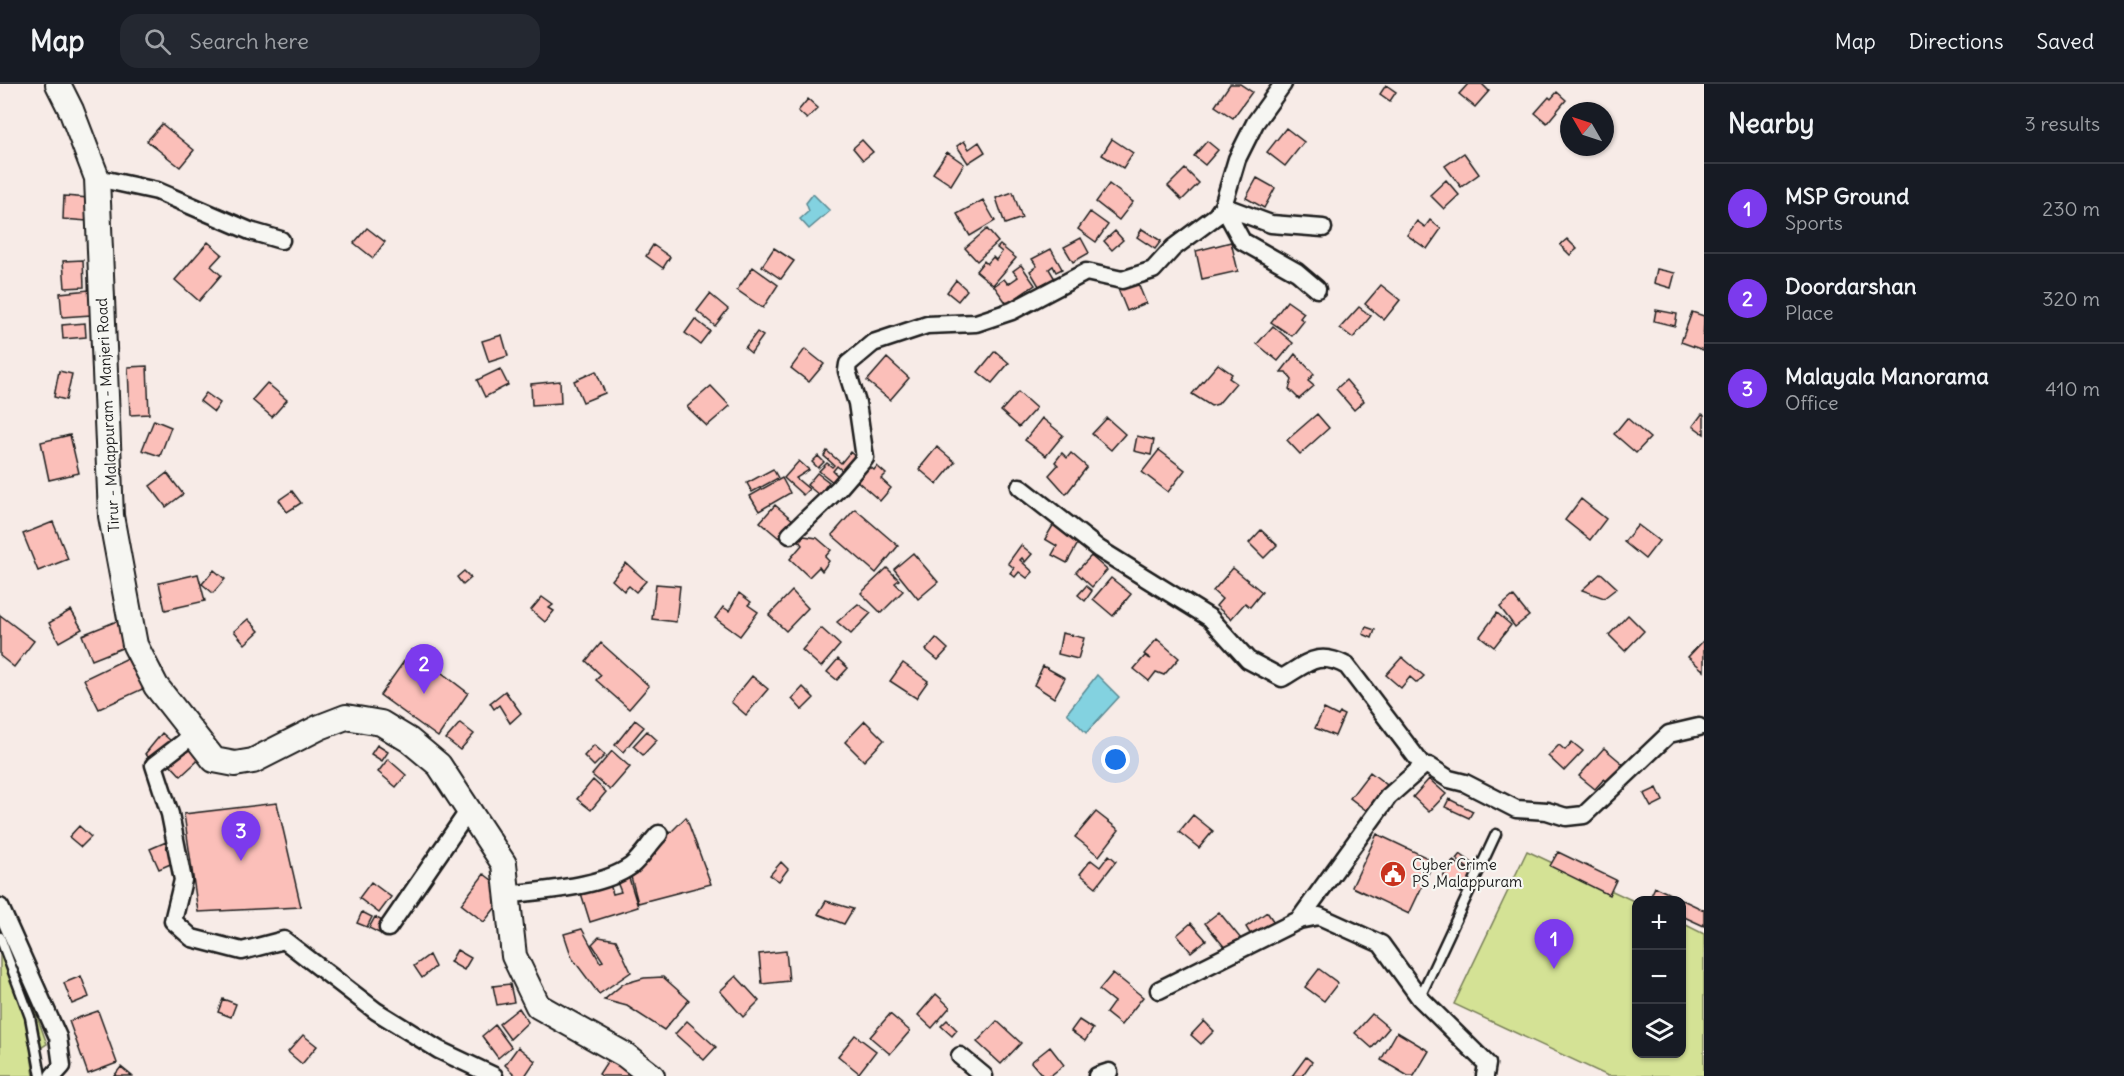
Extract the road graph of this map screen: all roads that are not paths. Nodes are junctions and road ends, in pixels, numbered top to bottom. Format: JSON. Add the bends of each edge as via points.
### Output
{"nodes":[{"id":1,"x":58,"y":84,"type":"edge"},
{"id":2,"x":1283,"y":84,"type":"edge"},
{"id":3,"x":97,"y":178,"type":"junction"},
{"id":4,"x":1223,"y":206,"type":"junction"},
{"id":5,"x":1323,"y":228,"type":"dead end"},
{"id":6,"x":281,"y":240,"type":"dead end"},
{"id":7,"x":1317,"y":289,"type":"dead end"},
{"id":8,"x":1020,"y":487,"type":"dead end"},
{"id":9,"x":790,"y":535,"type":"dead end"},
{"id":10,"x":1698,"y":727,"type":"dead end"},
{"id":11,"x":193,"y":735,"type":"junction"},
{"id":12,"x":1423,"y":766,"type":"junction"},
{"id":13,"x":469,"y":810,"type":"junction"},
{"id":14,"x":659,"y":834,"type":"dead end"},
{"id":15,"x":1496,"y":834,"type":"dead end"},
{"id":16,"x":507,"y":895,"type":"junction"},
{"id":17,"x":0,"y":907,"type":"edge"},
{"id":18,"x":1299,"y":920,"type":"junction"},
{"id":19,"x":388,"y":928,"type":"dead end"},
{"id":20,"x":0,"y":938,"type":"edge"},
{"id":21,"x":1159,"y":990,"type":"dead end"},
{"id":22,"x":1420,"y":998,"type":"junction"},
{"id":23,"x":960,"y":1056,"type":"dead end"},
{"id":24,"x":41,"y":1076,"type":"edge"},
{"id":25,"x":53,"y":1076,"type":"edge"},
{"id":26,"x":494,"y":1076,"type":"edge"},
{"id":27,"x":651,"y":1076,"type":"edge"},
{"id":28,"x":984,"y":1076,"type":"edge"},
{"id":29,"x":1485,"y":1076,"type":"edge"}],
"edges":[{"from":1,"to":3,"type":"main road","name":"Tirur - Malappuram - Manjeri Road"},
{"from":2,"to":4,"type":"street","via":[[1255,123],[1237,159]]},
{"from":3,"to":6,"type":"street","via":[[157,191],[250,231]]},
{"from":3,"to":11,"type":"main road","name":"Tirur - Malappuram - Manjeri Road","via":[[111,516],[135,645],[156,686]]},
{"from":4,"to":5,"type":"street","via":[[1271,224]]},
{"from":4,"to":7,"type":"street","via":[[1242,241],[1297,272]]},
{"from":4,"to":9,"type":"street","via":[[1216,216],[1173,248],[1154,270],[1122,280],[1086,272],[1012,311],[976,322],[927,325],[873,343],[848,364],[847,371],[857,403],[865,458]]},
{"from":8,"to":12,"type":"street","via":[[1100,549],[1210,618],[1248,660],[1273,675],[1282,678],[1317,658],[1332,658],[1347,666]]},
{"from":10,"to":12,"type":"street","via":[[1669,734],[1584,815],[1566,817],[1516,809]]},
{"from":11,"to":13,"type":"main road","name":"Tirur - Malappuram - Manjeri Road","via":[[214,760],[235,764],[253,761],[346,717],[381,723],[439,765]]},
{"from":11,"to":26,"type":"street","via":[[154,765],[170,814],[183,880],[173,921],[192,938],[242,951],[284,940],[376,1011],[439,1050]]},
{"from":12,"to":18,"type":"street","via":[[1388,797]]},
{"from":13,"to":16,"type":"main road","name":"Tirur - Malappuram - Manjeri Road","via":[[504,864]]},
{"from":13,"to":19,"type":"street"},
{"from":14,"to":16,"type":"street","via":[[631,866],[605,877],[568,887]]},
{"from":15,"to":22,"type":"lane"},
{"from":16,"to":27,"type":"main road","name":"Tirur - Malappuram - Manjeri Road","via":[[514,956],[538,1006],[625,1055]]},
{"from":17,"to":25,"type":"street","via":[[58,1037],[62,1066]]},
{"from":18,"to":21,"type":"street"},
{"from":18,"to":22,"type":"street","via":[[1319,916],[1381,944]]},
{"from":20,"to":24,"type":"lane","via":[[30,1017]]},
{"from":22,"to":29,"type":"street","via":[[1486,1064]]},
{"from":23,"to":28,"type":"street"}]}
